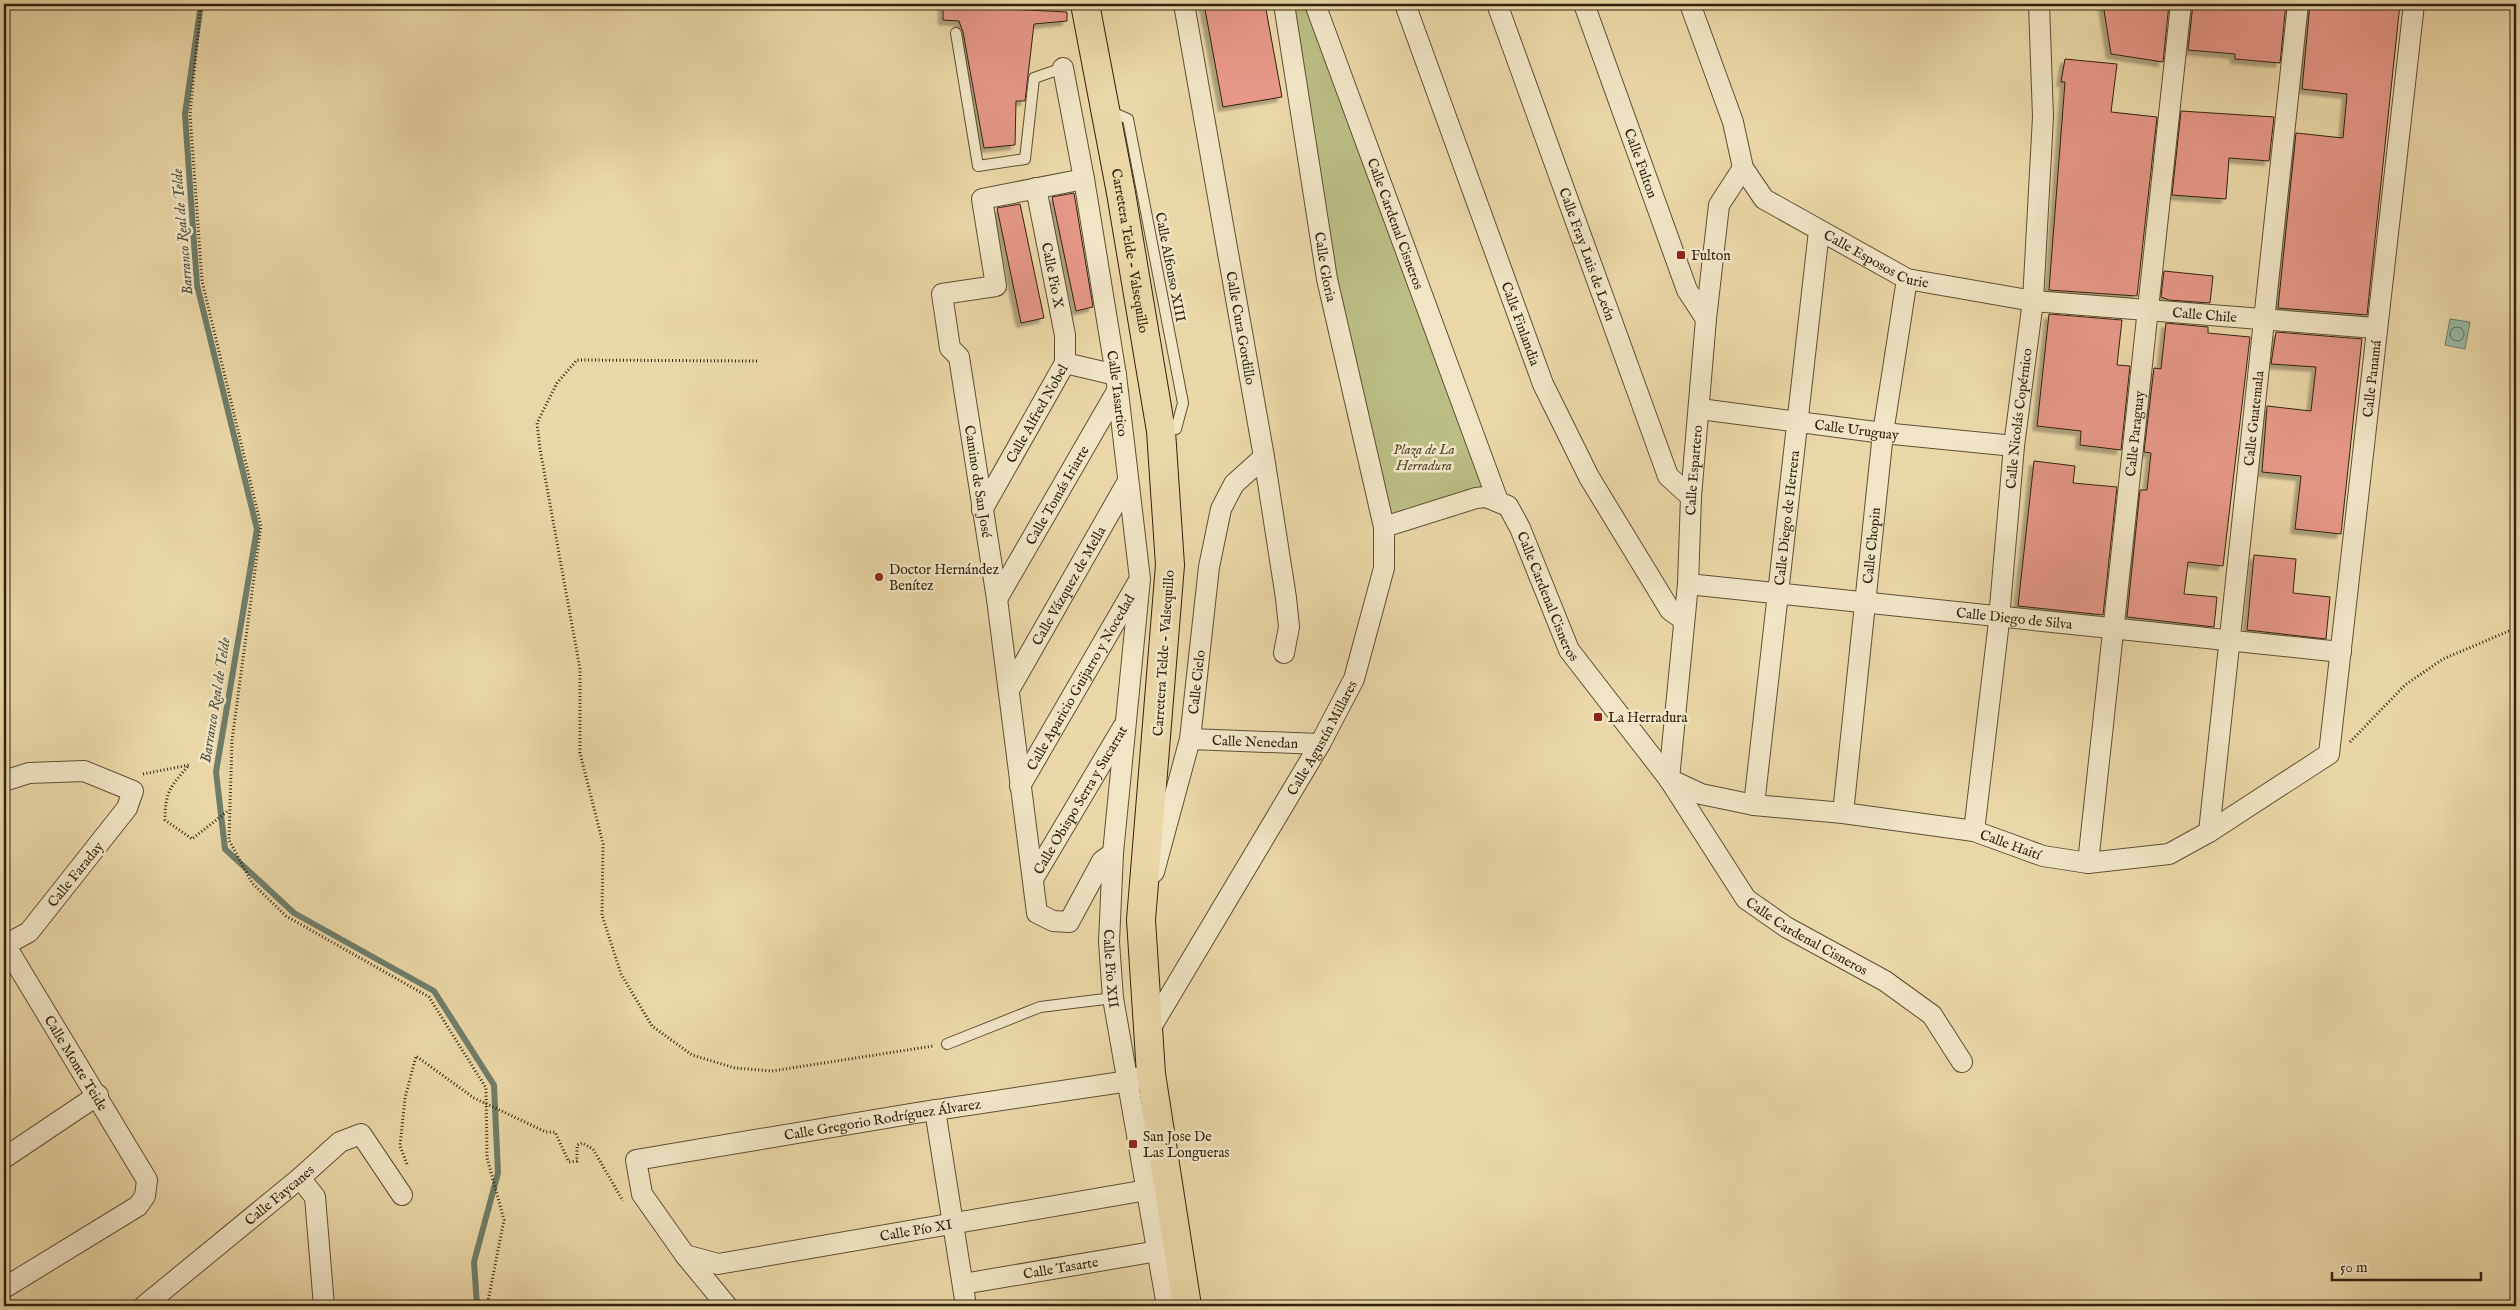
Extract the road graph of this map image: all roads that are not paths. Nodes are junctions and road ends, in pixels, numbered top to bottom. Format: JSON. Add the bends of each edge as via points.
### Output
{"nodes":[{"id":1,"x":1085,"y":4,"type":"edge"},
{"id":2,"x":1184,"y":4,"type":"edge"},
{"id":3,"x":1284,"y":4,"type":"edge"},
{"id":4,"x":1315,"y":4,"type":"edge"},
{"id":5,"x":1405,"y":4,"type":"edge"},
{"id":6,"x":1497,"y":4,"type":"edge"},
{"id":7,"x":1584,"y":4,"type":"edge"},
{"id":8,"x":1690,"y":4,"type":"edge"},
{"id":9,"x":2039,"y":4,"type":"edge"},
{"id":10,"x":2181,"y":4,"type":"edge"},
{"id":11,"x":2298,"y":4,"type":"edge"},
{"id":12,"x":2414,"y":4,"type":"edge"},
{"id":13,"x":956,"y":33,"type":"dead end"},
{"id":14,"x":1063,"y":68,"type":"joint"},
{"id":15,"x":1743,"y":168,"type":"junction"},
{"id":16,"x":1084,"y":179,"type":"junction"},
{"id":17,"x":1036,"y":188,"type":"junction"},
{"id":18,"x":1819,"y":231,"type":"junction"},
{"id":19,"x":1907,"y":279,"type":"junction"},
{"id":20,"x":2033,"y":301,"type":"junction"},
{"id":21,"x":2149,"y":312,"type":"junction"},
{"id":22,"x":1706,"y":319,"type":"junction"},
{"id":23,"x":2263,"y":320,"type":"junction"},
{"id":24,"x":2375,"y":328,"type":"junction"},
{"id":25,"x":1065,"y":363,"type":"junction"},
{"id":26,"x":1116,"y":383,"type":"junction"},
{"id":27,"x":1700,"y":409,"type":"junction"},
{"id":28,"x":1799,"y":422,"type":"junction"},
{"id":29,"x":1883,"y":433,"type":"junction"},
{"id":30,"x":2014,"y":446,"type":"junction"},
{"id":31,"x":1264,"y":457,"type":"junction"},
{"id":32,"x":1128,"y":481,"type":"junction"},
{"id":33,"x":1691,"y":496,"type":"junction"},
{"id":34,"x":1498,"y":501,"type":"junction"},
{"id":35,"x":982,"y":510,"type":"junction"},
{"id":36,"x":1384,"y":527,"type":"junction"},
{"id":37,"x":1140,"y":579,"type":"junction"},
{"id":38,"x":1688,"y":584,"type":"junction"},
{"id":39,"x":1778,"y":593,"type":"junction"},
{"id":40,"x":997,"y":599,"type":"junction"},
{"id":41,"x":1864,"y":601,"type":"junction"},
{"id":42,"x":1999,"y":615,"type":"junction"},
{"id":43,"x":1684,"y":620,"type":"junction"},
{"id":44,"x":2114,"y":629,"type":"junction"},
{"id":45,"x":2228,"y":641,"type":"junction"},
{"id":46,"x":2341,"y":652,"type":"junction"},
{"id":47,"x":1284,"y":653,"type":"dead end"},
{"id":48,"x":1008,"y":690,"type":"junction"},
{"id":49,"x":1127,"y":721,"type":"junction"},
{"id":50,"x":1190,"y":739,"type":"junction"},
{"id":51,"x":1320,"y":744,"type":"junction"},
{"id":52,"x":2329,"y":754,"type":"joint"},
{"id":53,"x":1669,"y":779,"type":"junction"},
{"id":54,"x":4,"y":781,"type":"edge"},
{"id":55,"x":1020,"y":786,"type":"junction"},
{"id":56,"x":1754,"y":805,"type":"junction"},
{"id":57,"x":1843,"y":813,"type":"junction"},
{"id":58,"x":1974,"y":831,"type":"junction"},
{"id":59,"x":2209,"y":832,"type":"junction"},
{"id":60,"x":1113,"y":853,"type":"junction"},
{"id":61,"x":2088,"y":863,"type":"junction"},
{"id":62,"x":1032,"y":879,"type":"junction"},
{"id":63,"x":1141,"y":920,"type":"junction"},
{"id":64,"x":4,"y":944,"type":"edge"},
{"id":65,"x":1113,"y":998,"type":"junction"},
{"id":66,"x":1147,"y":1034,"type":"junction"},
{"id":67,"x":948,"y":1044,"type":"road end"},
{"id":68,"x":1962,"y":1062,"type":"dead end"},
{"id":69,"x":1140,"y":1078,"type":"junction"},
{"id":70,"x":98,"y":1095,"type":"junction"},
{"id":71,"x":935,"y":1110,"type":"junction"},
{"id":72,"x":4,"y":1158,"type":"edge"},
{"id":73,"x":300,"y":1178,"type":"junction"},
{"id":74,"x":1147,"y":1190,"type":"junction"},
{"id":75,"x":402,"y":1195,"type":"road end"},
{"id":76,"x":953,"y":1225,"type":"junction"},
{"id":77,"x":1158,"y":1251,"type":"junction"},
{"id":78,"x":685,"y":1255,"type":"junction"},
{"id":79,"x":963,"y":1284,"type":"junction"},
{"id":80,"x":5,"y":1285,"type":"edge"},
{"id":81,"x":144,"y":1306,"type":"edge"},
{"id":82,"x":324,"y":1306,"type":"edge"},
{"id":83,"x":727,"y":1306,"type":"edge"},
{"id":84,"x":966,"y":1306,"type":"edge"},
{"id":85,"x":1166,"y":1306,"type":"edge"},
{"id":86,"x":1188,"y":1306,"type":"edge"}],
"edges":[{"from":1,"to":63,"type":"main road","name":"Carretera Telde - Valsequillo","via":[[1162,431],[1170,565]]},
{"from":2,"to":31,"type":"street","name":"Calle Cura Gordillo"},
{"from":3,"to":36,"type":"street","name":"Calle Gloria","via":[[1327,279]]},
{"from":4,"to":34,"type":"street","name":"Calle Cardenal Cisneros"},
{"from":5,"to":43,"type":"street","name":"Calle Finlandia","via":[[1543,384],[1589,477],[1670,610]]},
{"from":6,"to":33,"type":"street","name":"Calle Fray Luis de León","via":[[1668,476]]},
{"from":7,"to":22,"type":"street","name":"Calle Fulton","via":[[1687,290]]},
{"from":8,"to":15,"type":"street","via":[[1733,122]]},
{"from":9,"to":20,"type":"street","name":"Calle Nicolás Copérnico","via":[[2043,117]]},
{"from":10,"to":21,"type":"street","name":"Calle Paraguay"},
{"from":11,"to":23,"type":"street","name":"Calle Guatemala"},
{"from":12,"to":24,"type":"street","name":"Calle Panamá"},
{"from":13,"to":14,"type":"lane","via":[[978,166],[1025,159],[1034,78]]},
{"from":14,"to":16,"type":"street","name":"Calle Tasartico"},
{"from":15,"to":18,"type":"street","name":"Calle Esposos Curie","via":[[1764,199]]},
{"from":15,"to":22,"type":"street","name":"Calle Espartero","via":[[1719,205]]},
{"from":16,"to":17,"type":"street","name":"Camino de San José"},
{"from":16,"to":26,"type":"street","name":"Calle Tasartico"},
{"from":17,"to":25,"type":"street","name":"Calle Pio X","via":[[1065,335]]},
{"from":17,"to":35,"type":"street","name":"Camino de San José","via":[[982,199],[996,286],[942,294],[950,348],[959,357]]},
{"from":18,"to":19,"type":"street","name":"Calle Esposos Curie"},
{"from":18,"to":28,"type":"street","name":"Calle Diego de Herrera"},
{"from":19,"to":20,"type":"street","name":"Calle Esposos Curie"},
{"from":19,"to":29,"type":"street","name":"Calle Chopin"},
{"from":20,"to":21,"type":"street","name":"Calle Chile"},
{"from":20,"to":30,"type":"street","name":"Calle Nicolás Copérnico"},
{"from":21,"to":23,"type":"street","name":"Calle Chile"},
{"from":21,"to":44,"type":"street","name":"Calle Paraguay"},
{"from":22,"to":27,"type":"street","name":"Calle Espartero"},
{"from":23,"to":24,"type":"street","name":"Calle Chile"},
{"from":23,"to":45,"type":"street","name":"Calle Guatemala"},
{"from":24,"to":46,"type":"street","name":"Calle Panamá"},
{"from":25,"to":26,"type":"street","name":"Calle Alfred Nobel"},
{"from":25,"to":35,"type":"street","name":"Calle Alfred Nobel"},
{"from":26,"to":32,"type":"street","name":"Calle Tasartico"},
{"from":26,"to":40,"type":"street","name":"Calle Tomás Iriarte"},
{"from":27,"to":28,"type":"street","name":"Calle Uruguay"},
{"from":27,"to":33,"type":"street","name":"Calle Espartero"},
{"from":28,"to":29,"type":"street","name":"Calle Uruguay"},
{"from":28,"to":39,"type":"street","name":"Calle Diego de Herrera"},
{"from":29,"to":30,"type":"street","name":"Calle Uruguay"},
{"from":29,"to":41,"type":"street","name":"Calle Chopin"},
{"from":30,"to":42,"type":"street","name":"Calle Nicolás Copérnico"},
{"from":31,"to":47,"type":"street","name":"Calle Cura Gordillo","via":[[1290,627]]},
{"from":31,"to":50,"type":"street","name":"Calle Cielo","via":[[1234,484],[1221,509],[1209,567]]},
{"from":32,"to":37,"type":"street","name":"Calle Tasartico"},
{"from":32,"to":48,"type":"street","name":"Calle Vázquez de Mella"},
{"from":33,"to":38,"type":"street","name":"Calle Espartero"},
{"from":34,"to":36,"type":"street","via":[[1476,498]]},
{"from":34,"to":53,"type":"street","name":"Calle Cardenal Cisneros","via":[[1508,506],[1520,528],[1569,650]]},
{"from":35,"to":40,"type":"street","name":"Camino de San José"},
{"from":36,"to":51,"type":"street","name":"Calle Agustín Millares","via":[[1384,568],[1354,680]]},
{"from":37,"to":49,"type":"street","name":"Calle Tasartico"},
{"from":37,"to":55,"type":"street","name":"Calle Aparicio Guijarro y Nocedad"},
{"from":38,"to":39,"type":"street","name":"Calle Diego de Silva"},
{"from":38,"to":43,"type":"street","name":"Calle Espartero"},
{"from":39,"to":41,"type":"street","name":"Calle Diego de Silva"},
{"from":39,"to":56,"type":"street","name":"Calle Diego de Herrera"},
{"from":40,"to":48,"type":"street","name":"Camino de San José"},
{"from":41,"to":42,"type":"street","name":"Calle Diego de Silva"},
{"from":41,"to":57,"type":"street","name":"Calle Chopin"},
{"from":42,"to":44,"type":"street","name":"Calle Diego de Silva"},
{"from":42,"to":58,"type":"street","name":"Calle Nicolás Copérnico"},
{"from":43,"to":53,"type":"street","name":"Calle Espartero"},
{"from":44,"to":45,"type":"street","name":"Calle Diego de Silva"},
{"from":44,"to":61,"type":"street","name":"Calle Paraguay"},
{"from":45,"to":46,"type":"street","name":"Calle Diego de Silva"},
{"from":45,"to":59,"type":"street","name":"Calle Guatemala"},
{"from":46,"to":52,"type":"street","name":"Calle Panamá"},
{"from":48,"to":55,"type":"street","name":"Camino de San José"},
{"from":49,"to":60,"type":"street","name":"Calle Pio XII"},
{"from":49,"to":62,"type":"street","name":"Calle Obispo Serra y Sucarrat"},
{"from":50,"to":51,"type":"street","name":"Calle Nenedan"},
{"from":50,"to":63,"type":"street","name":"Calle Cielo"},
{"from":51,"to":66,"type":"street","name":"Calle Agustín Millares"},
{"from":52,"to":59,"type":"street","name":"Calle Haití"},
{"from":53,"to":56,"type":"street","name":"Calle Haití","via":[[1701,794]]},
{"from":53,"to":68,"type":"street","name":"Calle Cardenal Cisneros","via":[[1746,900],[1786,927],[1885,981],[1932,1015]]},
{"from":54,"to":64,"type":"street","name":"Calle Faraday","via":[[29,773],[84,771],[133,790],[127,808],[29,932]]},
{"from":55,"to":62,"type":"street","name":"Camino de San José"},
{"from":56,"to":57,"type":"street","name":"Calle Haití"},
{"from":57,"to":58,"type":"street","name":"Calle Haití"},
{"from":58,"to":61,"type":"street","name":"Calle Haití","via":[[2042,856]]},
{"from":59,"to":61,"type":"street","name":"Calle Haití","via":[[2170,854]]},
{"from":60,"to":62,"type":"street","name":"Camino de San José","via":[[1102,861],[1069,922],[1053,921],[1037,913]]},
{"from":60,"to":65,"type":"street","name":"Calle Pio XII","via":[[1109,942]]},
{"from":63,"to":66,"type":"main road","name":"Carretera Telde - Valsequillo"},
{"from":64,"to":70,"type":"street","name":"Calle Monte Teide"},
{"from":65,"to":67,"type":"lane","via":[[1040,1007]]},
{"from":65,"to":69,"type":"street","name":"Calle Pio XII"},
{"from":66,"to":69,"type":"main road","name":"Carretera Telde - Valsequillo"},
{"from":69,"to":71,"type":"street","name":"Calle Gregorio Rodríguez Álvarez"},
{"from":69,"to":74,"type":"street","name":"Calle Pio XII"},
{"from":69,"to":86,"type":"main road","name":"Carretera Telde - Valsequillo"},
{"from":70,"to":72,"type":"street"},
{"from":70,"to":80,"type":"street","name":"Calle Monte Teide","via":[[147,1180],[145,1196],[138,1206]]},
{"from":71,"to":76,"type":"street"},
{"from":71,"to":78,"type":"street","name":"Calle Gregorio Rodríguez Álvarez","via":[[636,1160],[642,1194]]},
{"from":73,"to":75,"type":"street","name":"Calle Faycanes","via":[[340,1142],[361,1134]]},
{"from":73,"to":81,"type":"street","name":"Calle Faycanes"},
{"from":73,"to":82,"type":"street","via":[[315,1197]]},
{"from":74,"to":76,"type":"street","name":"Calle Pío XI"},
{"from":74,"to":77,"type":"street","name":"Calle Pio XII"},
{"from":76,"to":78,"type":"street","name":"Calle Pío XI","via":[[718,1264]]},
{"from":76,"to":79,"type":"street"},
{"from":77,"to":79,"type":"street","name":"Calle Tasarte"},
{"from":77,"to":85,"type":"street","name":"Calle Pio XII"},
{"from":78,"to":83,"type":"street"},
{"from":79,"to":84,"type":"street"}]}
